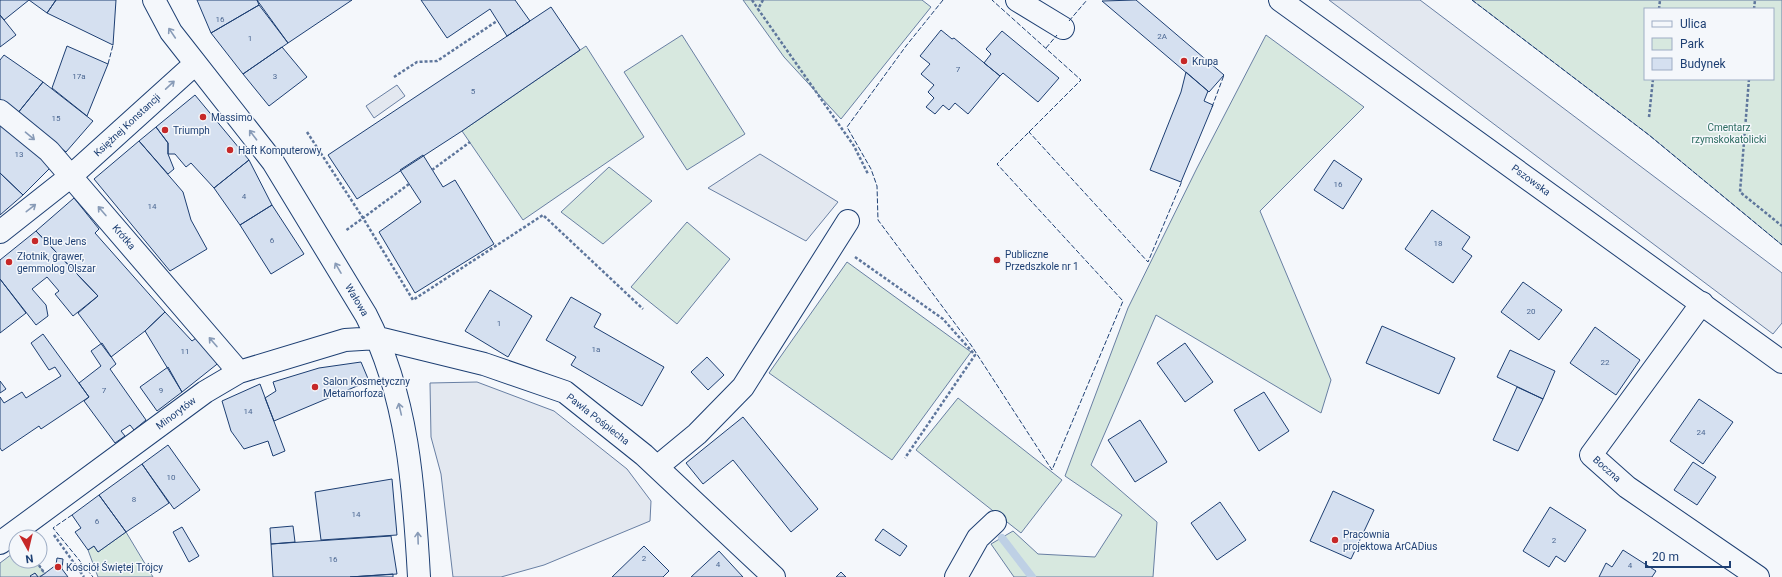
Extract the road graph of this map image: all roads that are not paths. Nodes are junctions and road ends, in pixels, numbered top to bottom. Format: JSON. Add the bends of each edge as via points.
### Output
{"nodes":[{"id":1,"x":154,"y":0,"type":"edge"},
{"id":2,"x":1016,"y":0,"type":"edge"},
{"id":3,"x":1280,"y":0,"type":"edge"},
{"id":4,"x":1063,"y":28,"type":"dead end"},
{"id":5,"x":195,"y":64,"type":"junction"},
{"id":6,"x":0,"y":111,"type":"edge"},
{"id":7,"x":71,"y":176,"type":"junction"},
{"id":8,"x":848,"y":221,"type":"dead end"},
{"id":9,"x":0,"y":232,"type":"edge"},
{"id":10,"x":1702,"y":303,"type":"junction"},
{"id":11,"x":378,"y":338,"type":"junction"},
{"id":12,"x":1782,"y":362,"type":"edge"},
{"id":13,"x":239,"y":372,"type":"junction"},
{"id":14,"x":657,"y":467,"type":"junction"},
{"id":15,"x":995,"y":522,"type":"dead end"},
{"id":16,"x":0,"y":543,"type":"edge"},
{"id":17,"x":419,"y":577,"type":"edge"},
{"id":18,"x":774,"y":577,"type":"edge"},
{"id":19,"x":956,"y":577,"type":"edge"},
{"id":20,"x":1758,"y":577,"type":"edge"}],
"edges":[{"from":5,"to":1,"type":"street","one_way":true,"via":[[171,32]]},
{"from":2,"to":4,"type":"street"},
{"from":3,"to":10,"type":"street","name":"Pszowska"},
{"from":7,"to":5,"type":"street","name":"Księżnej Konstancji","one_way":true},
{"from":11,"to":5,"type":"street","name":"Wałowa","one_way":true,"via":[[273,162],[244,122]]},
{"from":6,"to":7,"type":"street","name":"Krótka","one_way":true,"via":[[49,151]]},
{"from":9,"to":7,"type":"street","name":"Księżnej Konstancji","one_way":true},
{"from":13,"to":7,"type":"street","name":"Krótka","one_way":true},
{"from":8,"to":14,"type":"street","via":[[743,387],[697,434]]},
{"from":10,"to":12,"type":"street","name":"Pszowska"},
{"from":10,"to":20,"type":"street","name":"Boczna","via":[[1591,455],[1627,487]]},
{"from":11,"to":13,"type":"street","name":"Minorytów","via":[[345,340]]},
{"from":11,"to":14,"type":"street","name":"Pawła Pośpiecha","via":[[484,364],[565,392]]},
{"from":17,"to":11,"type":"street","name":"Wałowa","one_way":true,"via":[[414,488],[404,426],[397,395]]},
{"from":13,"to":16,"type":"street","name":"Minorytów","via":[[205,392]]},
{"from":14,"to":18,"type":"street","name":"Pawła Pośpiecha"},
{"from":15,"to":19,"type":"street","via":[[978,538]]}]}
